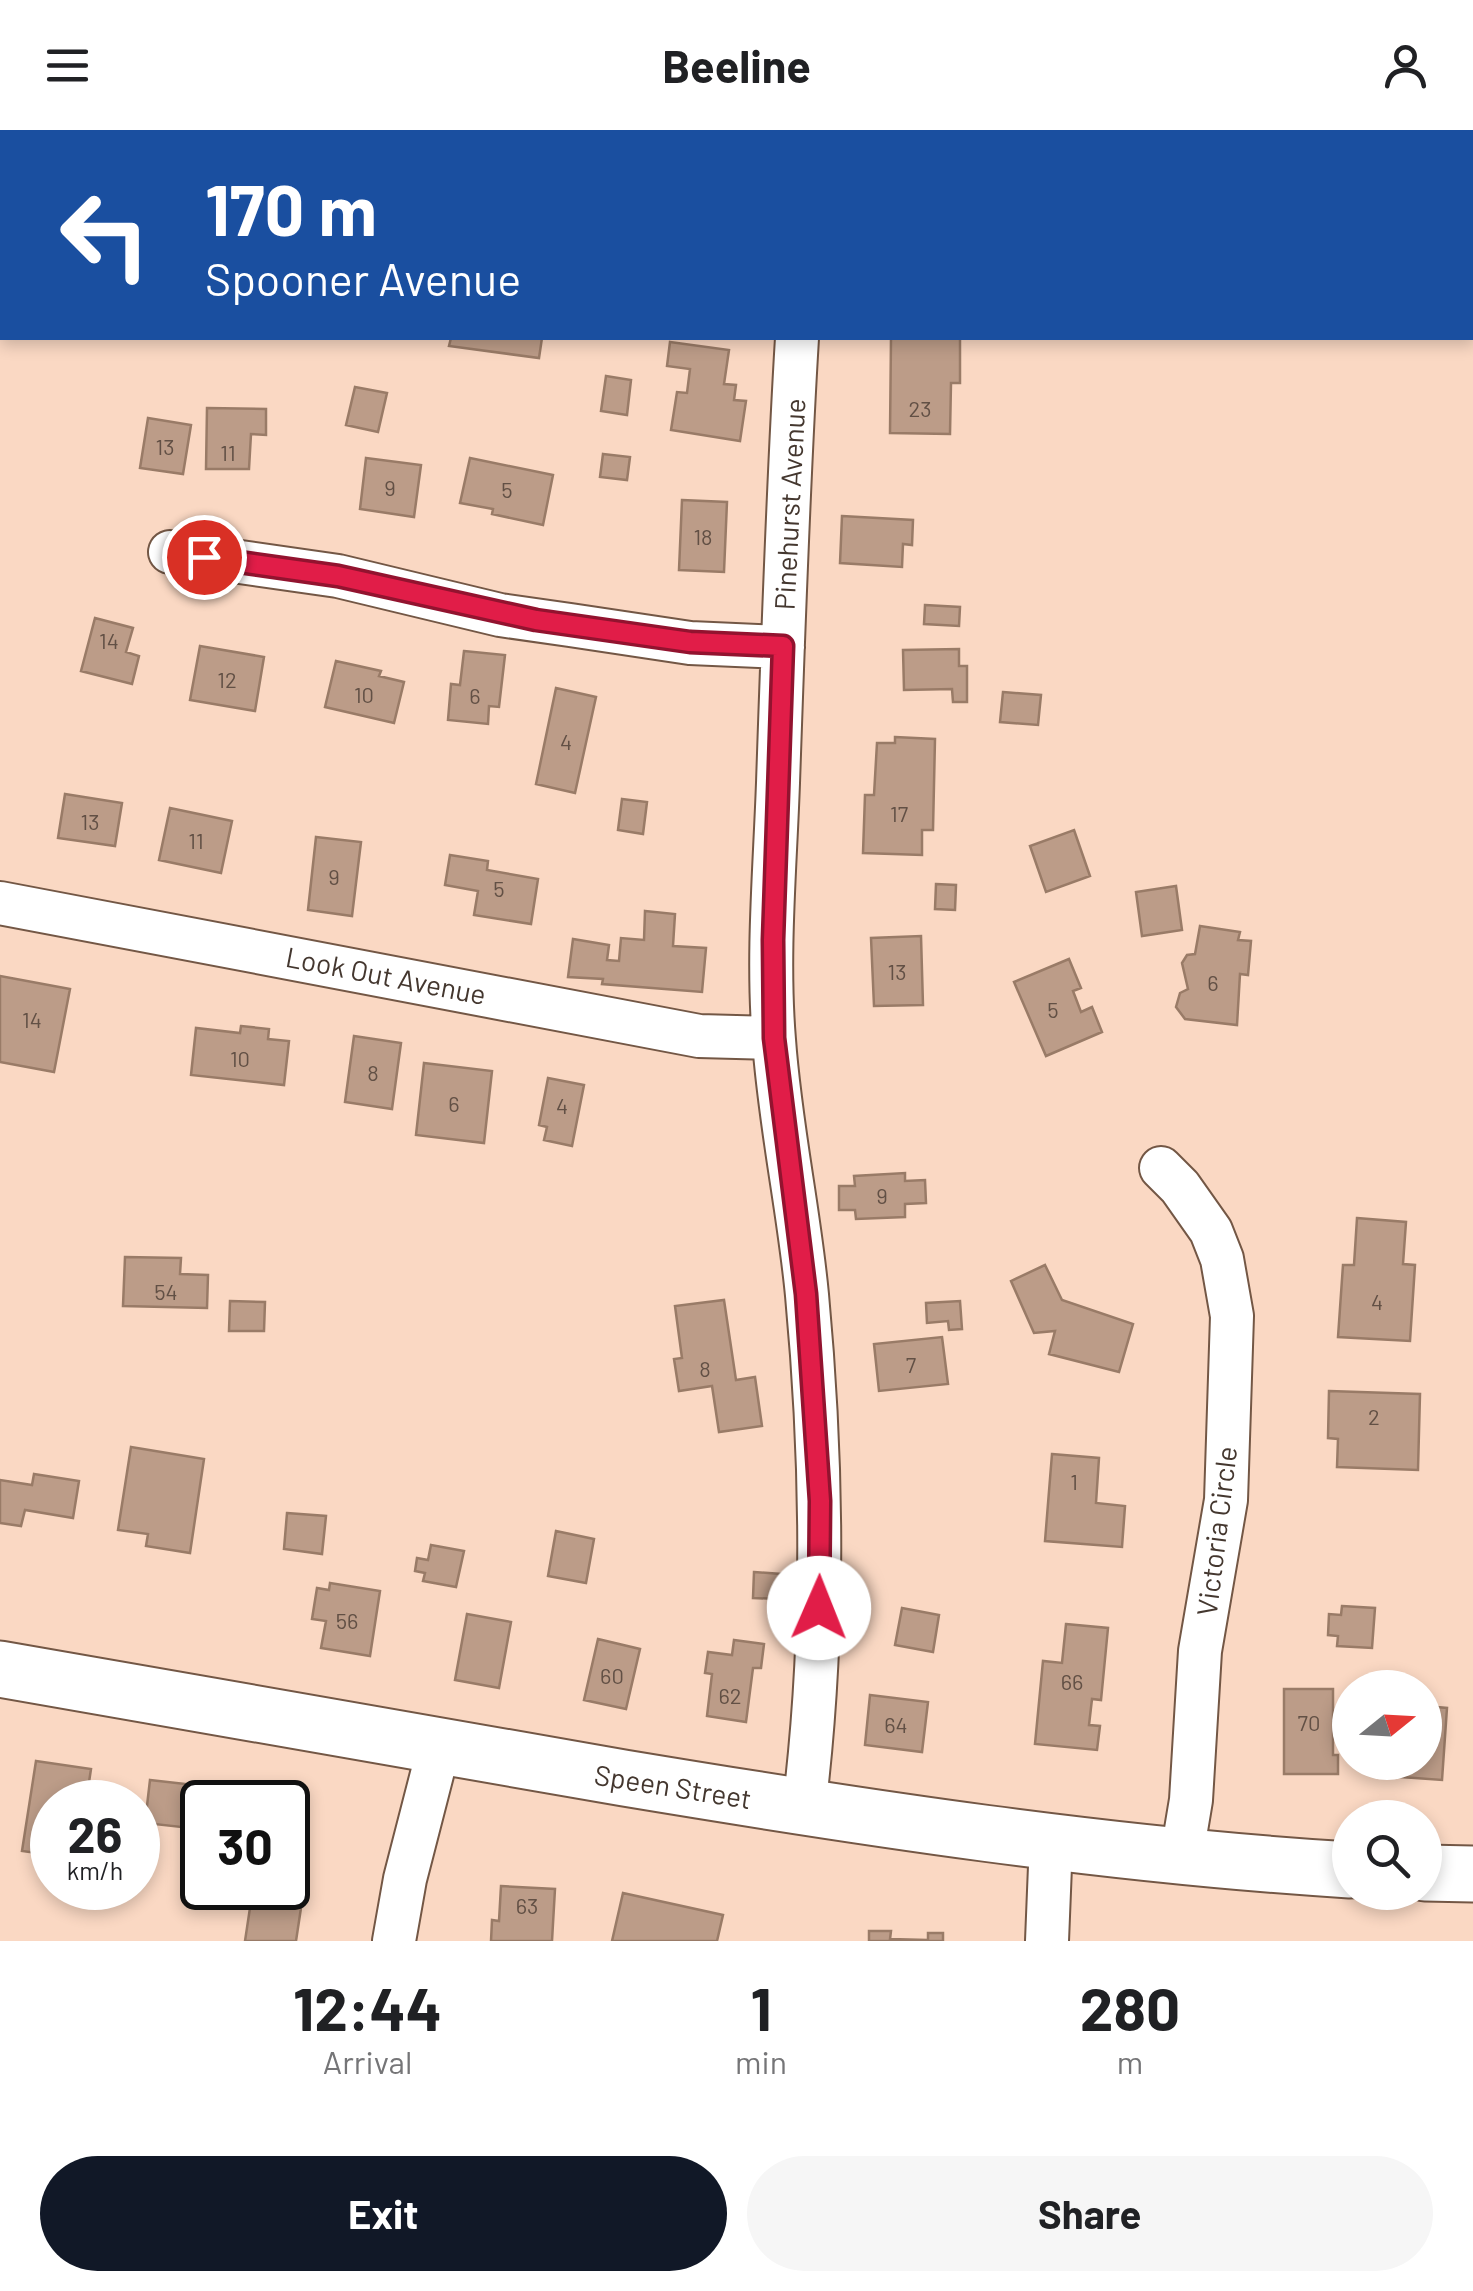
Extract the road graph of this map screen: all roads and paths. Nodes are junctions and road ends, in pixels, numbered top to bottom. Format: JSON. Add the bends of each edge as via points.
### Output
{"nodes":[{"id":1,"x":796,"y":340,"type":"edge"},
{"id":2,"x":170,"y":552,"type":"dead end"},
{"id":3,"x":783,"y":646,"type":"junction"},
{"id":4,"x":0,"y":903,"type":"edge"},
{"id":5,"x":774,"y":1038,"type":"junction"},
{"id":6,"x":1161,"y":1168,"type":"dead end"},
{"id":7,"x":0,"y":1669,"type":"edge"},
{"id":8,"x":439,"y":1747,"type":"junction"},
{"id":9,"x":804,"y":1808,"type":"junction"},
{"id":10,"x":1051,"y":1841,"type":"junction"},
{"id":11,"x":1182,"y":1854,"type":"junction"},
{"id":12,"x":1332,"y":1868,"type":"edge"},
{"id":13,"x":1442,"y":1873,"type":"edge"},
{"id":14,"x":1473,"y":1874,"type":"edge"},
{"id":15,"x":394,"y":1941,"type":"edge"},
{"id":16,"x":1047,"y":1941,"type":"edge"}],
"edges":[{"from":1,"to":3,"type":"street","name":"Pinehurst Avenue"},
{"from":2,"to":3,"type":"street","via":[[338,576],[553,623],[690,642]]},
{"from":3,"to":5,"type":"street","name":"Pinehurst Avenue"},
{"from":4,"to":5,"type":"street","name":"Look Out Avenue","via":[[698,1036]]},
{"from":5,"to":9,"type":"street","name":"Pinehurst Avenue","via":[[806,1294],[820,1501],[816,1684]]},
{"from":6,"to":11,"type":"street","name":"Victoria Circle","via":[[1211,1231],[1232,1316],[1226,1500],[1200,1652]]},
{"from":7,"to":8,"type":"street","name":"Speen Street"},
{"from":8,"to":9,"type":"street","name":"Speen Street"},
{"from":8,"to":15,"type":"street"},
{"from":9,"to":10,"type":"street","name":"Speen Street"},
{"from":10,"to":11,"type":"street","name":"Speen Street"},
{"from":10,"to":16,"type":"street"},
{"from":11,"to":12,"type":"street","name":"Speen Street"},
{"from":13,"to":14,"type":"street"}]}
